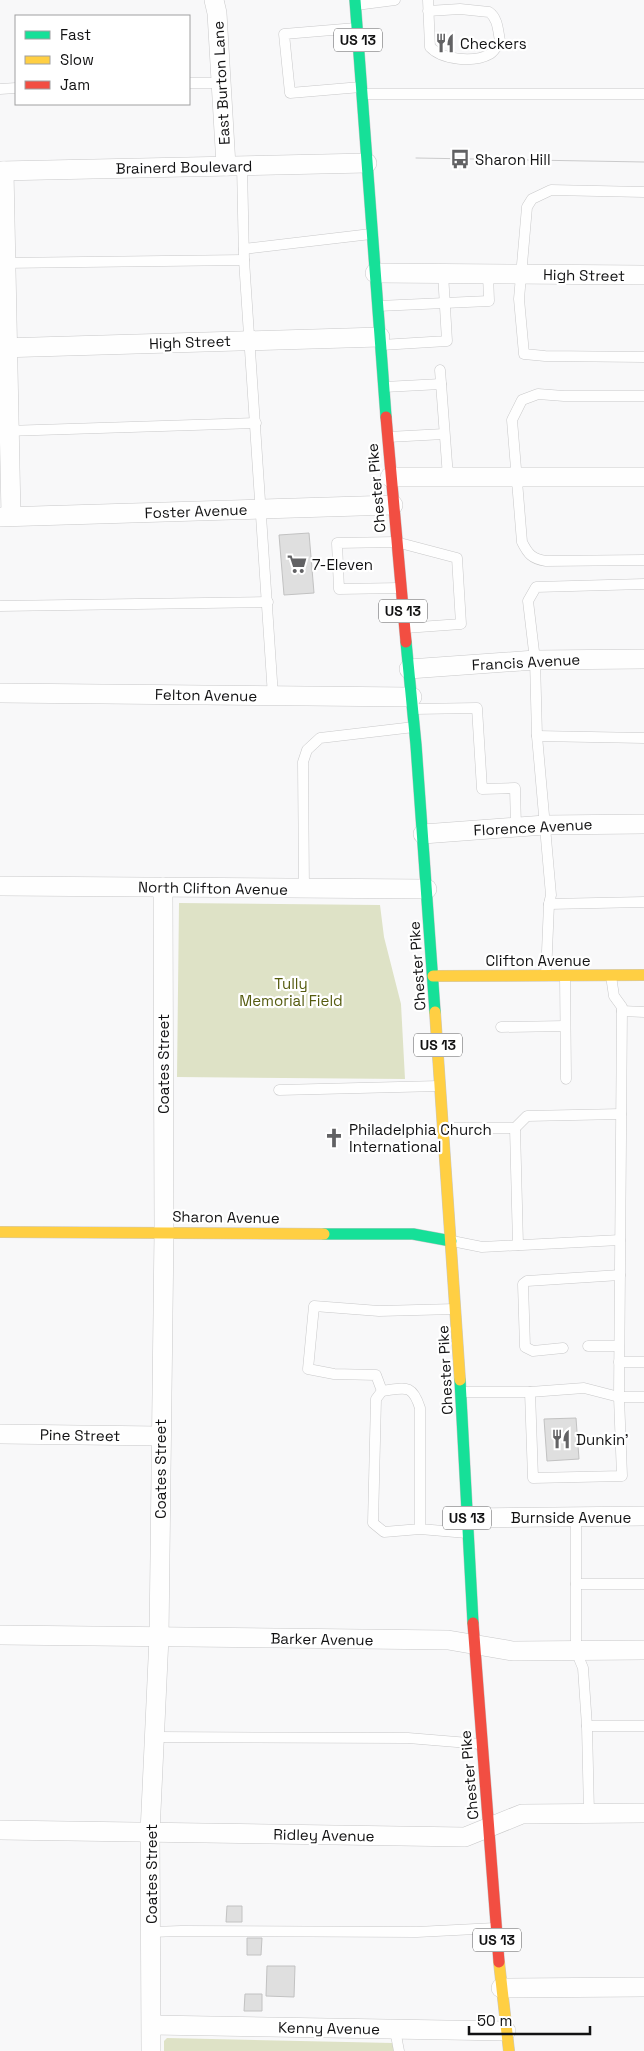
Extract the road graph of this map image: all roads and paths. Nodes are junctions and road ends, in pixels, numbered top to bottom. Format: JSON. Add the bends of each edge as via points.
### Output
{"nodes":[{"id":1,"x":214,"y":0,"type":"edge"},
{"id":2,"x":395,"y":0,"type":"edge"},
{"id":3,"x":428,"y":0,"type":"edge"},
{"id":4,"x":355,"y":3,"type":"edge"},
{"id":5,"x":428,"y":11,"type":"junction"},
{"id":6,"x":357,"y":28,"type":"junction"},
{"id":7,"x":190,"y":83,"type":"edge"},
{"id":8,"x":221,"y":83,"type":"junction"},
{"id":9,"x":15,"y":88,"type":"edge"},
{"id":10,"x":0,"y":89,"type":"edge"},
{"id":11,"x":362,"y":91,"type":"junction"},
{"id":12,"x":644,"y":94,"type":"edge"},
{"id":13,"x":367,"y":162,"type":"junction"},
{"id":14,"x":234,"y":166,"type":"junction"},
{"id":15,"x":2,"y":171,"type":"edge"},
{"id":16,"x":644,"y":192,"type":"edge"},
{"id":17,"x":372,"y":234,"type":"junction"},
{"id":18,"x":244,"y":255,"type":"junction"},
{"id":19,"x":3,"y":264,"type":"edge"},
{"id":20,"x":375,"y":273,"type":"junction"},
{"id":21,"x":443,"y":273,"type":"junction"},
{"id":22,"x":488,"y":274,"type":"junction"},
{"id":23,"x":522,"y":274,"type":"junction"},
{"id":24,"x":644,"y":275,"type":"edge"},
{"id":25,"x":444,"y":302,"type":"junction"},
{"id":26,"x":378,"y":306,"type":"junction"},
{"id":27,"x":250,"y":340,"type":"junction"},
{"id":28,"x":380,"y":341,"type":"junction"},
{"id":29,"x":4,"y":348,"type":"edge"},
{"id":30,"x":644,"y":357,"type":"edge"},
{"id":31,"x":440,"y":370,"type":"dead end"},
{"id":32,"x":441,"y":384,"type":"junction"},
{"id":33,"x":383,"y":387,"type":"junction"},
{"id":34,"x":644,"y":396,"type":"edge"},
{"id":35,"x":256,"y":423,"type":"junction"},
{"id":36,"x":5,"y":431,"type":"edge"},
{"id":37,"x":444,"y":434,"type":"junction"},
{"id":38,"x":387,"y":437,"type":"junction"},
{"id":39,"x":390,"y":477,"type":"junction"},
{"id":40,"x":448,"y":477,"type":"junction"},
{"id":41,"x":517,"y":477,"type":"junction"},
{"id":42,"x":644,"y":477,"type":"edge"},
{"id":43,"x":392,"y":505,"type":"junction"},
{"id":44,"x":262,"y":509,"type":"junction"},
{"id":45,"x":5,"y":517,"type":"edge"},
{"id":46,"x":396,"y":542,"type":"junction"},
{"id":47,"x":644,"y":560,"type":"edge"},
{"id":48,"x":644,"y":584,"type":"edge"},
{"id":49,"x":401,"y":588,"type":"junction"},
{"id":50,"x":268,"y":602,"type":"junction"},
{"id":51,"x":0,"y":606,"type":"edge"},
{"id":52,"x":405,"y":628,"type":"junction"},
{"id":53,"x":644,"y":659,"type":"edge"},
{"id":54,"x":535,"y":660,"type":"junction"},
{"id":55,"x":409,"y":669,"type":"junction"},
{"id":56,"x":0,"y":693,"type":"edge"},
{"id":57,"x":273,"y":696,"type":"junction"},
{"id":58,"x":412,"y":703,"type":"junction"},
{"id":59,"x":414,"y":727,"type":"junction"},
{"id":60,"x":537,"y":736,"type":"junction"},
{"id":61,"x":644,"y":738,"type":"edge"},
{"id":62,"x":644,"y":824,"type":"edge"},
{"id":63,"x":545,"y":825,"type":"junction"},
{"id":64,"x":516,"y":827,"type":"junction"},
{"id":65,"x":423,"y":834,"type":"junction"},
{"id":66,"x":0,"y":886,"type":"edge"},
{"id":67,"x":163,"y":887,"type":"junction"},
{"id":68,"x":304,"y":889,"type":"junction"},
{"id":69,"x":426,"y":889,"type":"junction"},
{"id":70,"x":644,"y":902,"type":"edge"},
{"id":71,"x":549,"y":904,"type":"junction"},
{"id":72,"x":546,"y":975,"type":"junction"},
{"id":73,"x":565,"y":975,"type":"junction"},
{"id":74,"x":611,"y":975,"type":"junction"},
{"id":75,"x":644,"y":975,"type":"edge"},
{"id":76,"x":433,"y":976,"type":"junction"},
{"id":77,"x":622,"y":1011,"type":"junction"},
{"id":78,"x":644,"y":1012,"type":"edge"},
{"id":79,"x":565,"y":1026,"type":"junction"},
{"id":80,"x":500,"y":1027,"type":"dead end"},
{"id":81,"x":566,"y":1079,"type":"dead end"},
{"id":82,"x":440,"y":1086,"type":"junction"},
{"id":83,"x":279,"y":1090,"type":"dead end"},
{"id":84,"x":621,"y":1114,"type":"junction"},
{"id":85,"x":443,"y":1128,"type":"junction"},
{"id":86,"x":515,"y":1128,"type":"junction"},
{"id":87,"x":0,"y":1232,"type":"edge"},
{"id":88,"x":164,"y":1232,"type":"junction"},
{"id":89,"x":620,"y":1240,"type":"junction"},
{"id":90,"x":451,"y":1241,"type":"junction"},
{"id":91,"x":518,"y":1245,"type":"junction"},
{"id":92,"x":620,"y":1275,"type":"junction"},
{"id":93,"x":456,"y":1309,"type":"junction"},
{"id":94,"x":588,"y":1346,"type":"dead end"},
{"id":95,"x":619,"y":1346,"type":"junction"},
{"id":96,"x":563,"y":1348,"type":"dead end"},
{"id":97,"x":619,"y":1362,"type":"junction"},
{"id":98,"x":644,"y":1362,"type":"edge"},
{"id":99,"x":382,"y":1390,"type":"junction"},
{"id":100,"x":461,"y":1392,"type":"junction"},
{"id":101,"x":530,"y":1392,"type":"junction"},
{"id":102,"x":619,"y":1397,"type":"junction"},
{"id":103,"x":644,"y":1397,"type":"edge"},
{"id":104,"x":0,"y":1434,"type":"edge"},
{"id":105,"x":160,"y":1436,"type":"junction"},
{"id":106,"x":644,"y":1516,"type":"edge"},
{"id":107,"x":576,"y":1517,"type":"junction"},
{"id":108,"x":468,"y":1525,"type":"junction"},
{"id":109,"x":420,"y":1529,"type":"junction"},
{"id":110,"x":576,"y":1584,"type":"junction"},
{"id":111,"x":644,"y":1584,"type":"edge"},
{"id":112,"x":0,"y":1635,"type":"edge"},
{"id":113,"x":159,"y":1637,"type":"junction"},
{"id":114,"x":474,"y":1645,"type":"junction"},
{"id":115,"x":644,"y":1650,"type":"edge"},
{"id":116,"x":576,"y":1651,"type":"junction"},
{"id":117,"x":586,"y":1726,"type":"junction"},
{"id":118,"x":644,"y":1726,"type":"edge"},
{"id":119,"x":155,"y":1737,"type":"junction"},
{"id":120,"x":482,"y":1744,"type":"junction"},
{"id":121,"x":589,"y":1813,"type":"junction"},
{"id":122,"x":644,"y":1813,"type":"edge"},
{"id":123,"x":489,"y":1828,"type":"junction"},
{"id":124,"x":0,"y":1830,"type":"edge"},
{"id":125,"x":150,"y":1833,"type":"junction"},
{"id":126,"x":496,"y":1928,"type":"junction"},
{"id":127,"x":151,"y":1932,"type":"junction"},
{"id":128,"x":644,"y":1987,"type":"edge"},
{"id":129,"x":501,"y":1988,"type":"junction"},
{"id":130,"x":152,"y":2026,"type":"junction"},
{"id":131,"x":395,"y":2030,"type":"junction"},
{"id":132,"x":506,"y":2031,"type":"junction"},
{"id":133,"x":152,"y":2051,"type":"edge"},
{"id":134,"x":399,"y":2051,"type":"edge"},
{"id":135,"x":509,"y":2051,"type":"edge"}],
"edges":[{"from":1,"to":8,"type":"street","name":"East Burton Lane"},
{"from":2,"to":4,"type":"lane"},
{"from":3,"to":5,"type":"lane"},
{"from":4,"to":6,"type":"main road","name":"Chester Pike","number":"US 13"},
{"from":5,"to":5,"type":"lane","via":[[430,47],[438,54],[471,59],[491,53],[500,41],[498,25],[489,12],[460,9]]},
{"from":6,"to":11,"type":"main road","name":"Chester Pike","number":"US 13"},
{"from":6,"to":11,"type":"lane","via":[[284,34],[290,93]]},
{"from":7,"to":8,"type":"lane"},
{"from":8,"to":14,"type":"street","name":"East Burton Lane"},
{"from":9,"to":10,"type":"lane"},
{"from":11,"to":12,"type":"lane"},
{"from":11,"to":13,"type":"main road","name":"Chester Pike","number":"US 13"},
{"from":13,"to":14,"type":"street","name":"Brainerd Boulevard"},
{"from":13,"to":17,"type":"main road","name":"Chester Pike","number":"US 13"},
{"from":14,"to":15,"type":"street","name":"Brainerd Boulevard"},
{"from":14,"to":18,"type":"lane"},
{"from":15,"to":19,"type":"street"},
{"from":16,"to":23,"type":"lane","via":[[550,190],[532,199],[527,207]]},
{"from":17,"to":18,"type":"lane"},
{"from":17,"to":20,"type":"main road","name":"Chester Pike","number":"US 13"},
{"from":18,"to":19,"type":"lane"},
{"from":18,"to":27,"type":"lane"},
{"from":19,"to":29,"type":"street"},
{"from":20,"to":21,"type":"street","name":"High Street"},
{"from":20,"to":26,"type":"main road","name":"Chester Pike","number":"US 13"},
{"from":21,"to":22,"type":"street","name":"High Street"},
{"from":21,"to":25,"type":"lane"},
{"from":22,"to":23,"type":"street","name":"High Street"},
{"from":22,"to":25,"type":"lane","via":[[490,301]]},
{"from":23,"to":24,"type":"street","name":"High Street"},
{"from":23,"to":30,"type":"lane","via":[[519,299],[524,354]]},
{"from":25,"to":26,"type":"lane"},
{"from":25,"to":28,"type":"lane","via":[[447,341]]},
{"from":26,"to":28,"type":"main road","name":"Chester Pike","number":"US 13"},
{"from":27,"to":28,"type":"street","name":"High Street"},
{"from":27,"to":29,"type":"street","name":"High Street"},
{"from":27,"to":35,"type":"lane"},
{"from":28,"to":33,"type":"main road","name":"Chester Pike","number":"US 13"},
{"from":29,"to":36,"type":"street"},
{"from":31,"to":32,"type":"lane"},
{"from":32,"to":33,"type":"lane"},
{"from":32,"to":37,"type":"lane"},
{"from":33,"to":38,"type":"main road","name":"Chester Pike","number":"US 13"},
{"from":34,"to":41,"type":"lane","via":[[538,394],[522,400],[512,420]]},
{"from":35,"to":36,"type":"lane"},
{"from":35,"to":44,"type":"lane"},
{"from":36,"to":45,"type":"street"},
{"from":37,"to":38,"type":"lane"},
{"from":37,"to":40,"type":"lane"},
{"from":38,"to":39,"type":"main road","name":"Chester Pike","number":"US 13"},
{"from":39,"to":40,"type":"street"},
{"from":39,"to":43,"type":"main road","name":"Chester Pike","number":"US 13"},
{"from":40,"to":41,"type":"street"},
{"from":41,"to":42,"type":"street"},
{"from":41,"to":47,"type":"lane","via":[[522,542],[535,559]]},
{"from":43,"to":44,"type":"street","name":"Foster Avenue"},
{"from":43,"to":46,"type":"main road","name":"Chester Pike","number":"US 13"},
{"from":44,"to":45,"type":"street","name":"Foster Avenue"},
{"from":44,"to":50,"type":"lane"},
{"from":46,"to":49,"type":"main road","name":"Chester Pike","number":"US 13"},
{"from":46,"to":49,"type":"lane","via":[[337,543],[339,588]]},
{"from":46,"to":52,"type":"lane","via":[[457,558],[461,624]]},
{"from":48,"to":54,"type":"lane","via":[[536,588],[528,601]]},
{"from":49,"to":52,"type":"main road","name":"Chester Pike","number":"US 13"},
{"from":50,"to":51,"type":"lane"},
{"from":50,"to":57,"type":"lane"},
{"from":52,"to":55,"type":"main road","name":"Chester Pike","number":"US 13"},
{"from":53,"to":54,"type":"street","name":"Francis Avenue"},
{"from":54,"to":55,"type":"street","name":"Francis Avenue"},
{"from":54,"to":60,"type":"lane"},
{"from":55,"to":58,"type":"main road","name":"Chester Pike","number":"US 13"},
{"from":56,"to":57,"type":"street","name":"Felton Avenue"},
{"from":57,"to":58,"type":"street","name":"Felton Avenue"},
{"from":58,"to":59,"type":"main road","name":"Chester Pike","number":"US 13"},
{"from":58,"to":64,"type":"lane","via":[[477,708],[482,789],[515,788]]},
{"from":59,"to":65,"type":"main road","name":"Chester Pike","number":"US 13"},
{"from":59,"to":68,"type":"lane","via":[[320,738],[307,750],[303,762]]},
{"from":60,"to":61,"type":"lane"},
{"from":60,"to":63,"type":"lane"},
{"from":62,"to":63,"type":"street","name":"Florence Avenue"},
{"from":63,"to":64,"type":"street","name":"Florence Avenue"},
{"from":63,"to":71,"type":"lane","via":[[551,894]]},
{"from":64,"to":65,"type":"street","name":"Florence Avenue"},
{"from":65,"to":69,"type":"main road","name":"Chester Pike","number":"US 13"},
{"from":66,"to":67,"type":"street","name":"North Clifton Avenue"},
{"from":67,"to":68,"type":"street","name":"North Clifton Avenue"},
{"from":67,"to":88,"type":"street","name":"Coates Street"},
{"from":68,"to":69,"type":"street","name":"North Clifton Avenue"},
{"from":69,"to":76,"type":"main road","name":"Chester Pike","number":"US 13"},
{"from":70,"to":71,"type":"lane"},
{"from":71,"to":72,"type":"lane"},
{"from":72,"to":73,"type":"main road","name":"Clifton Avenue"},
{"from":72,"to":76,"type":"main road","name":"Clifton Avenue"},
{"from":73,"to":74,"type":"main road","name":"Clifton Avenue"},
{"from":73,"to":79,"type":"lane"},
{"from":74,"to":75,"type":"main road","name":"Clifton Avenue"},
{"from":74,"to":77,"type":"lane","via":[[614,996]]},
{"from":76,"to":82,"type":"main road","name":"Chester Pike","number":"US 13"},
{"from":77,"to":78,"type":"lane"},
{"from":77,"to":84,"type":"lane"},
{"from":79,"to":80,"type":"lane"},
{"from":79,"to":81,"type":"lane"},
{"from":82,"to":83,"type":"lane"},
{"from":82,"to":85,"type":"main road","name":"Chester Pike","number":"US 13"},
{"from":84,"to":86,"type":"lane","via":[[527,1116]]},
{"from":84,"to":89,"type":"lane"},
{"from":85,"to":86,"type":"lane"},
{"from":85,"to":90,"type":"main road","name":"Chester Pike","number":"US 13"},
{"from":86,"to":91,"type":"lane"},
{"from":87,"to":88,"type":"main road","name":"Sharon Avenue"},
{"from":88,"to":90,"type":"main road","name":"Sharon Avenue","via":[[413,1234]]},
{"from":88,"to":105,"type":"street","name":"Coates Street"},
{"from":89,"to":91,"type":"lane"},
{"from":89,"to":92,"type":"lane"},
{"from":90,"to":91,"type":"lane","via":[[482,1247]]},
{"from":90,"to":93,"type":"main road","name":"Chester Pike","number":"US 13"},
{"from":92,"to":95,"type":"lane"},
{"from":92,"to":96,"type":"lane","via":[[527,1281],[523,1284],[525,1347],[533,1351]]},
{"from":93,"to":99,"type":"lane","via":[[379,1311],[314,1306],[308,1369],[376,1376]]},
{"from":93,"to":100,"type":"main road","name":"Chester Pike","number":"US 13"},
{"from":94,"to":95,"type":"lane"},
{"from":95,"to":97,"type":"lane"},
{"from":97,"to":98,"type":"lane"},
{"from":97,"to":102,"type":"lane"},
{"from":99,"to":109,"type":"lane","via":[[407,1388],[415,1394],[420,1408]]},
{"from":99,"to":109,"type":"lane","via":[[376,1399],[373,1523],[384,1532]]},
{"from":100,"to":101,"type":"lane"},
{"from":100,"to":108,"type":"main road","name":"Chester Pike","number":"US 13"},
{"from":101,"to":102,"type":"lane","via":[[584,1388]]},
{"from":101,"to":102,"type":"lane","via":[[533,1478],[622,1476]]},
{"from":102,"to":103,"type":"lane"},
{"from":104,"to":105,"type":"street","name":"Pine Street"},
{"from":105,"to":113,"type":"street","name":"Coates Street"},
{"from":106,"to":107,"type":"street","name":"Burnside Avenue"},
{"from":107,"to":108,"type":"street","name":"Burnside Avenue"},
{"from":107,"to":110,"type":"lane"},
{"from":108,"to":109,"type":"lane"},
{"from":108,"to":114,"type":"main road","name":"Chester Pike","number":"US 13"},
{"from":110,"to":111,"type":"lane"},
{"from":110,"to":116,"type":"lane"},
{"from":112,"to":113,"type":"street","name":"Barker Avenue"},
{"from":113,"to":114,"type":"street","name":"Barker Avenue","via":[[448,1640]]},
{"from":113,"to":119,"type":"street","name":"Coates Street"},
{"from":114,"to":116,"type":"street","name":"Barker Avenue","via":[[514,1652]]},
{"from":114,"to":120,"type":"main road","name":"Chester Pike","number":"US 13"},
{"from":115,"to":116,"type":"street","name":"Barker Avenue"},
{"from":116,"to":117,"type":"lane","via":[[583,1668]]},
{"from":117,"to":118,"type":"lane"},
{"from":117,"to":121,"type":"lane"},
{"from":119,"to":120,"type":"lane","via":[[408,1738]]},
{"from":119,"to":125,"type":"street","name":"Coates Street"},
{"from":120,"to":123,"type":"main road","name":"Chester Pike","number":"US 13"},
{"from":121,"to":122,"type":"street","name":"Ridley Avenue"},
{"from":121,"to":123,"type":"street","name":"Ridley Avenue","via":[[522,1814]]},
{"from":123,"to":125,"type":"street","name":"Ridley Avenue","via":[[465,1838]]},
{"from":123,"to":126,"type":"main road","name":"Chester Pike","number":"US 13"},
{"from":124,"to":125,"type":"street","name":"Ridley Avenue"},
{"from":125,"to":127,"type":"street","name":"Coates Street"},
{"from":126,"to":127,"type":"lane","via":[[417,1932]]},
{"from":126,"to":129,"type":"main road","name":"Chester Pike","number":"US 13"},
{"from":127,"to":130,"type":"street","name":"Coates Street"},
{"from":128,"to":129,"type":"street"},
{"from":129,"to":132,"type":"main road","name":"Chester Pike","number":"US 13"},
{"from":130,"to":131,"type":"street","name":"Kenny Avenue"},
{"from":130,"to":133,"type":"street","name":"Coates Street"},
{"from":131,"to":132,"type":"street","name":"Kenny Avenue"},
{"from":131,"to":134,"type":"lane"},
{"from":132,"to":135,"type":"main road","name":"Chester Pike","number":"US 13"}]}
